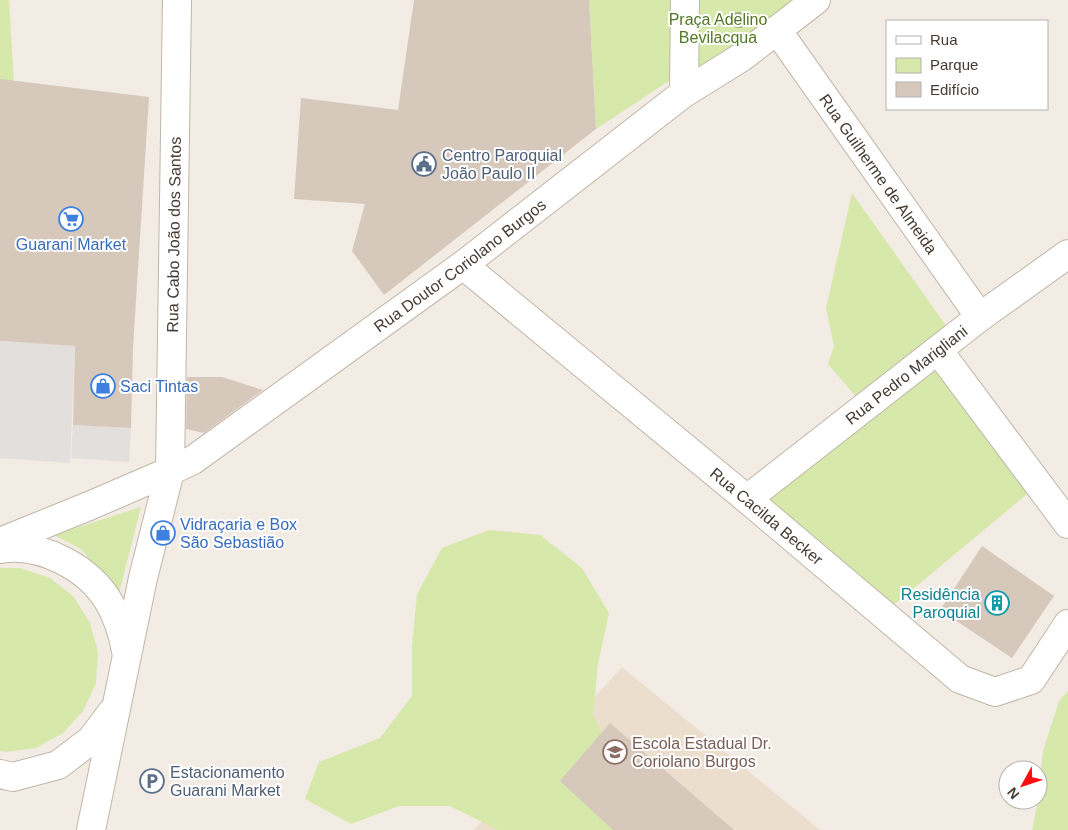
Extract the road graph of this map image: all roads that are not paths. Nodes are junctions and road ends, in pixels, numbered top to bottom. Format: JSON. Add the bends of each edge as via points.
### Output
{"nodes":[{"id":1,"x":177,"y":0,"type":"edge"},
{"id":2,"x":685,"y":0,"type":"edge"},
{"id":3,"x":816,"y":0,"type":"edge"},
{"id":4,"x":777,"y":30,"type":"junction"},
{"id":5,"x":684,"y":93,"type":"junction"},
{"id":6,"x":1068,"y":254,"type":"edge"},
{"id":7,"x":462,"y":265,"type":"junction"},
{"id":8,"x":980,"y":317,"type":"junction"},
{"id":9,"x":938,"y":350,"type":"junction"},
{"id":10,"x":170,"y":471,"type":"junction"},
{"id":11,"x":747,"y":500,"type":"junction"},
{"id":12,"x":1068,"y":524,"type":"edge"},
{"id":13,"x":0,"y":542,"type":"edge"},
{"id":14,"x":0,"y":549,"type":"edge"},
{"id":15,"x":1068,"y":624,"type":"edge"},
{"id":16,"x":127,"y":655,"type":"junction"},
{"id":17,"x":117,"y":705,"type":"junction"},
{"id":18,"x":0,"y":774,"type":"edge"},
{"id":19,"x":91,"y":830,"type":"edge"}],
"edges":[{"from":1,"to":10,"type":"street","name":"Rua Cabo João dos Santos"},
{"from":2,"to":5,"type":"street"},
{"from":3,"to":4,"type":"street","name":"Rua Doutor Coriolano Burgos"},
{"from":4,"to":5,"type":"street","name":"Rua Doutor Coriolano Burgos","via":[[742,57]]},
{"from":4,"to":8,"type":"street","name":"Rua Guilherme de Almeida"},
{"from":5,"to":7,"type":"street","name":"Rua Doutor Coriolano Burgos"},
{"from":6,"to":8,"type":"street","name":"Rua Pedro Marigliani"},
{"from":7,"to":10,"type":"street","name":"Rua Doutor Coriolano Burgos","via":[[199,456]]},
{"from":7,"to":11,"type":"street","name":"Rua Cacilda Becker"},
{"from":8,"to":9,"type":"street","name":"Rua Pedro Marigliani"},
{"from":9,"to":11,"type":"street","name":"Rua Pedro Marigliani"},
{"from":9,"to":12,"type":"street"},
{"from":10,"to":13,"type":"street","name":"Rua Doutor Coriolano Burgos"},
{"from":10,"to":16,"type":"street","name":"Rua Cabo João dos Santos"},
{"from":11,"to":15,"type":"street","name":"Rua Cacilda Becker","via":[[960,679],[995,692],[1030,680]]},
{"from":14,"to":16,"type":"street","via":[[10,547],[42,552],[72,564],[110,603],[122,628]]},
{"from":16,"to":17,"type":"street","name":"Rua Cabo João dos Santos"},
{"from":17,"to":18,"type":"street","via":[[91,740],[58,765],[13,777]]},
{"from":17,"to":19,"type":"street","name":"Rua Cabo João dos Santos"}]}
